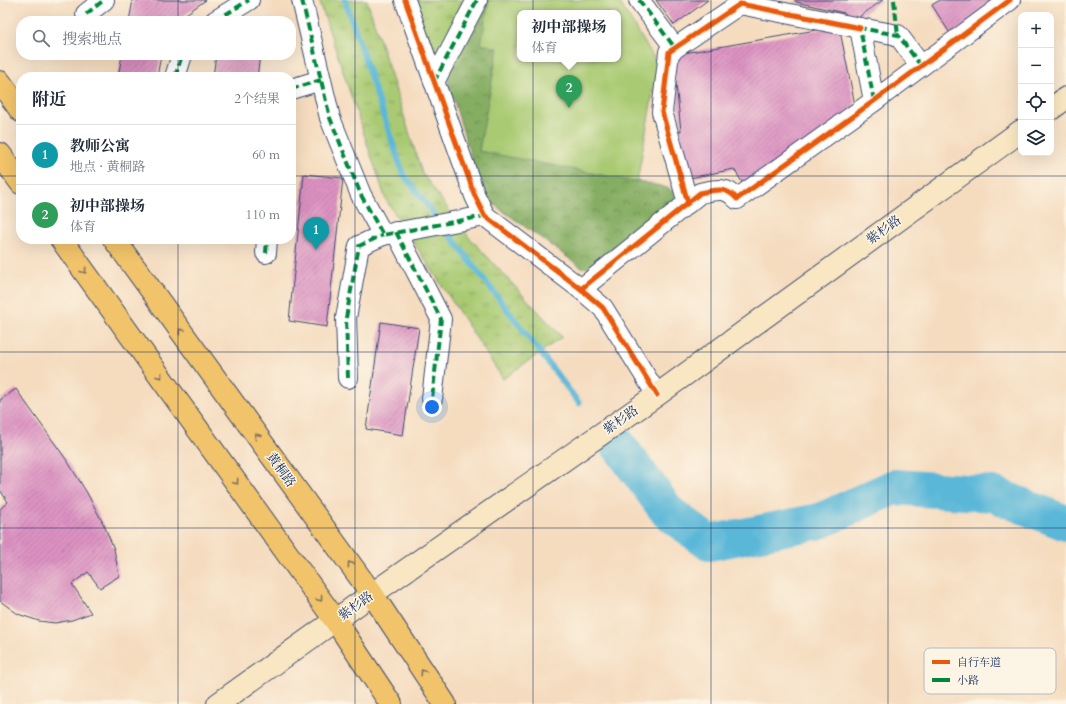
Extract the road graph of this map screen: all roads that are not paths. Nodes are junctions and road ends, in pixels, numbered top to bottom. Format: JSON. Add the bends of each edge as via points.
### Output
{"nodes":[{"id":1,"x":104,"y":0,"type":"edge"},
{"id":2,"x":249,"y":0,"type":"edge"},
{"id":3,"x":302,"y":0,"type":"edge"},
{"id":4,"x":405,"y":0,"type":"edge"},
{"id":5,"x":477,"y":0,"type":"edge"},
{"id":6,"x":639,"y":0,"type":"edge"},
{"id":7,"x":1010,"y":0,"type":"edge"},
{"id":8,"x":86,"y":14,"type":"dead end"},
{"id":9,"x":223,"y":16,"type":"edge"},
{"id":10,"x":860,"y":28,"type":"junction"},
{"id":11,"x":675,"y":48,"type":"junction"},
{"id":12,"x":180,"y":60,"type":"edge"},
{"id":13,"x":921,"y":66,"type":"junction"},
{"id":14,"x":177,"y":72,"type":"edge"},
{"id":15,"x":321,"y":80,"type":"junction"},
{"id":16,"x":0,"y":82,"type":"edge"},
{"id":17,"x":434,"y":82,"type":"junction"},
{"id":18,"x":296,"y":88,"type":"edge"},
{"id":19,"x":1066,"y":98,"type":"edge"},
{"id":20,"x":874,"y":101,"type":"junction"},
{"id":21,"x":16,"y":104,"type":"edge"},
{"id":22,"x":1054,"y":107,"type":"edge"},
{"id":23,"x":1018,"y":133,"type":"edge"},
{"id":24,"x":0,"y":154,"type":"edge"},
{"id":25,"x":16,"y":176,"type":"edge"},
{"id":26,"x":688,"y":203,"type":"junction"},
{"id":27,"x":485,"y":216,"type":"junction"},
{"id":28,"x":397,"y":232,"type":"junction"},
{"id":29,"x":65,"y":244,"type":"edge"},
{"id":30,"x":118,"y":244,"type":"edge"},
{"id":31,"x":581,"y":289,"type":"junction"},
{"id":32,"x":348,"y":378,"type":"dead end"},
{"id":33,"x":657,"y":395,"type":"junction"},
{"id":34,"x":432,"y":399,"type":"dead end"},
{"id":35,"x":372,"y":594,"type":"junction"},
{"id":36,"x":335,"y":620,"type":"junction"},
{"id":37,"x":218,"y":704,"type":"edge"},
{"id":38,"x":391,"y":704,"type":"edge"},
{"id":39,"x":445,"y":704,"type":"edge"}],
"edges":[{"from":1,"to":8,"type":"street"},
{"from":2,"to":9,"type":"street"},
{"from":3,"to":15,"type":"street"},
{"from":4,"to":17,"type":"street"},
{"from":5,"to":17,"type":"street"},
{"from":6,"to":11,"type":"street"},
{"from":7,"to":13,"type":"street"},
{"from":10,"to":11,"type":"street","via":[[740,4]]},
{"from":10,"to":13,"type":"street","via":[[898,35]]},
{"from":10,"to":20,"type":"street"},
{"from":11,"to":26,"type":"street","via":[[669,52],[662,112]]},
{"from":12,"to":14,"type":"street"},
{"from":13,"to":20,"type":"street"},
{"from":15,"to":18,"type":"street"},
{"from":15,"to":28,"type":"street","via":[[330,118],[361,195]]},
{"from":16,"to":21,"type":"highway"},
{"from":17,"to":27,"type":"street","via":[[475,196]]},
{"from":19,"to":22,"type":"main road"},
{"from":20,"to":26,"type":"street","via":[[737,199],[732,192],[719,189],[700,193]]},
{"from":23,"to":33,"type":"main road","name":"紫杉路"},
{"from":24,"to":25,"type":"highway"},
{"from":26,"to":31,"type":"street"},
{"from":27,"to":28,"type":"street"},
{"from":27,"to":31,"type":"street"},
{"from":28,"to":32,"type":"street","via":[[359,246],[346,318]]},
{"from":28,"to":34,"type":"street","via":[[441,319]]},
{"from":29,"to":36,"type":"highway","one_way":true},
{"from":35,"to":30,"type":"highway","name":"黄桐路","one_way":true},
{"from":31,"to":33,"type":"street","via":[[603,308]]},
{"from":33,"to":35,"type":"main road","name":"紫杉路"},
{"from":35,"to":36,"type":"main road","name":"紫杉路"},
{"from":39,"to":35,"type":"highway","name":"黄桐路","one_way":true},
{"from":36,"to":37,"type":"main road","name":"紫杉路"},
{"from":36,"to":38,"type":"highway"}]}
